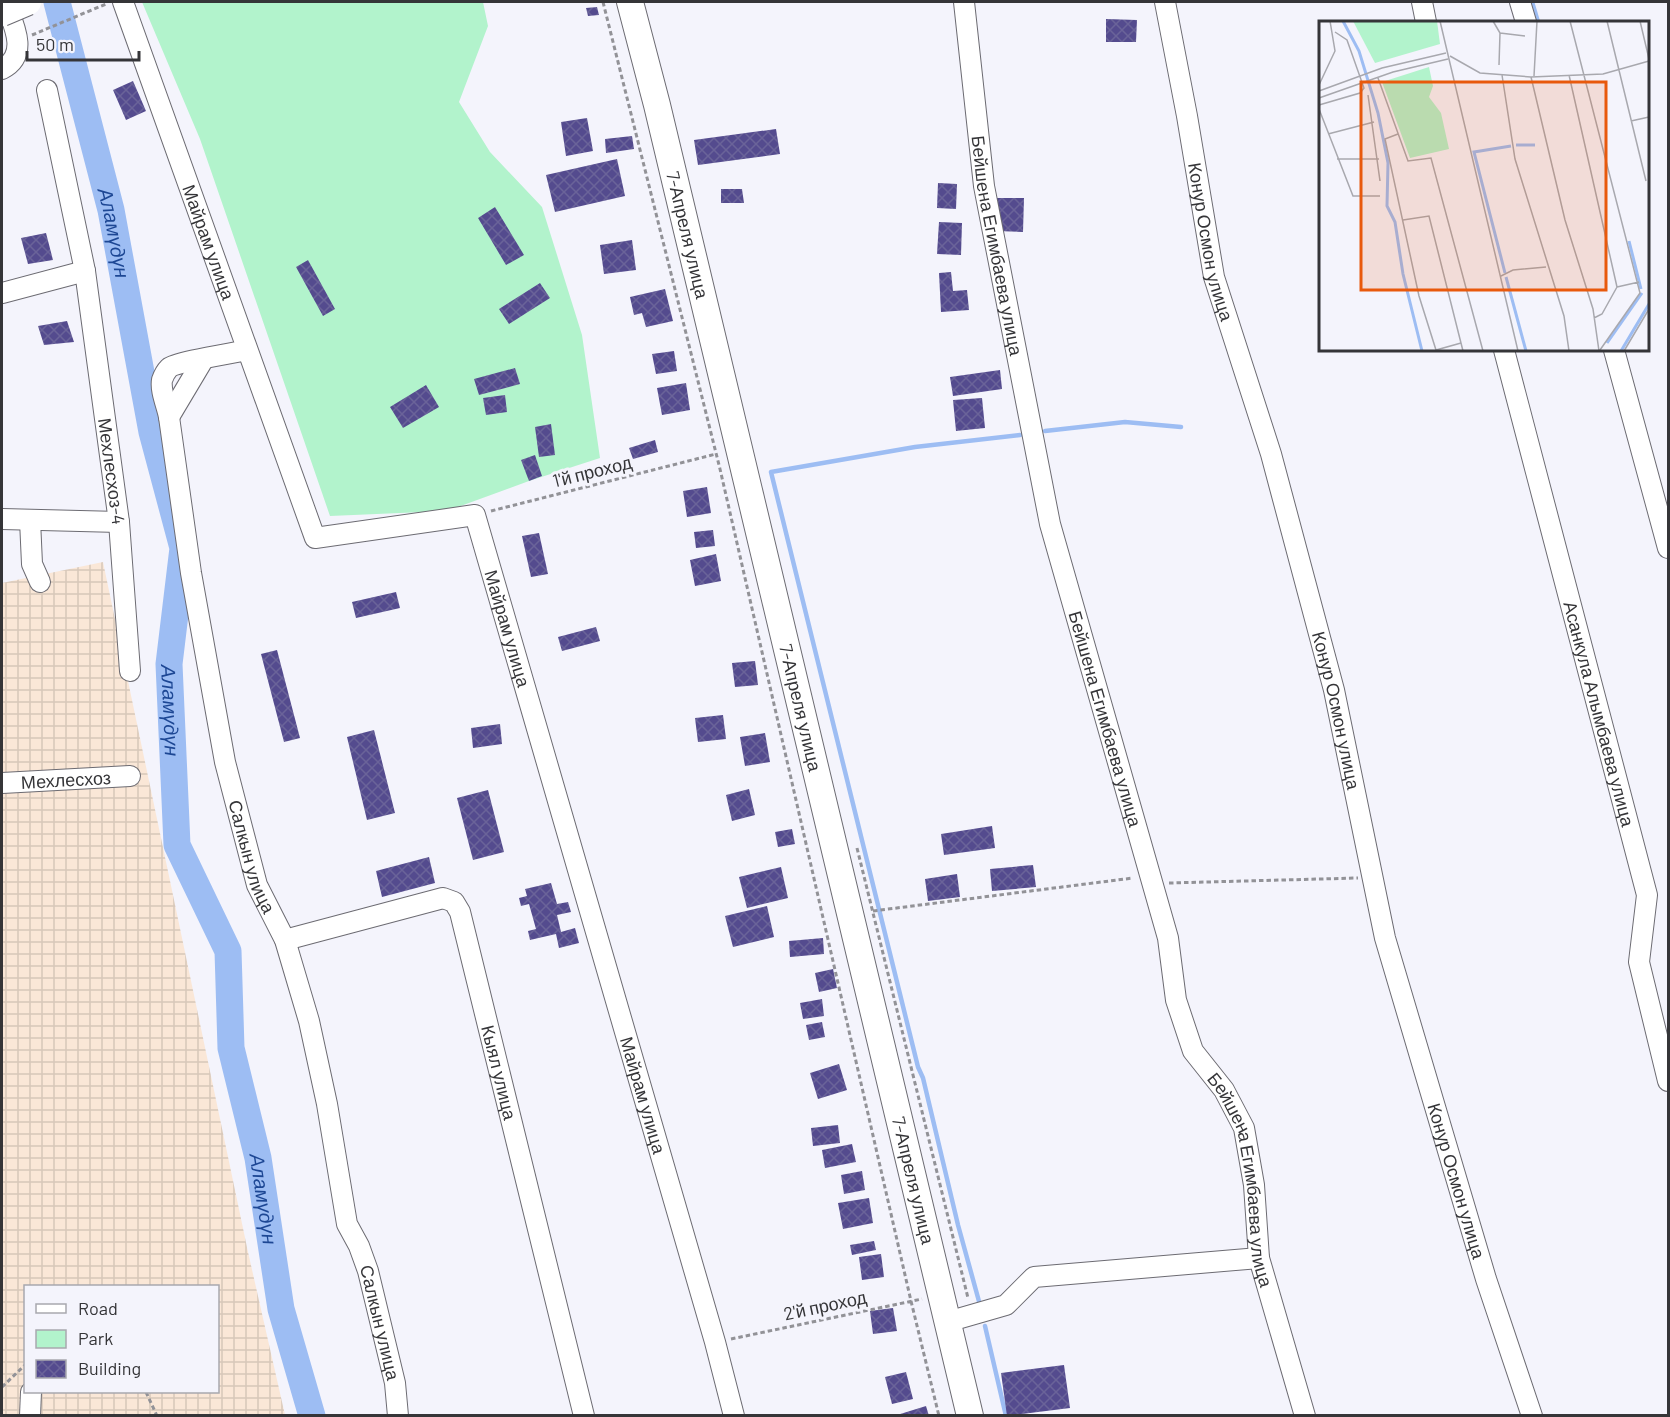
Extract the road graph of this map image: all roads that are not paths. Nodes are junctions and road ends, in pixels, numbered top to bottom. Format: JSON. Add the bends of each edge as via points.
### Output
{"nodes":[{"id":1,"x":5,"y":2,"type":"edge"},
{"id":2,"x":28,"y":2,"type":"edge"},
{"id":3,"x":123,"y":2,"type":"edge"},
{"id":4,"x":630,"y":2,"type":"edge"},
{"id":5,"x":964,"y":2,"type":"edge"},
{"id":6,"x":1165,"y":2,"type":"edge"},
{"id":7,"x":1422,"y":2,"type":"edge"},
{"id":8,"x":1520,"y":2,"type":"edge"},
{"id":9,"x":2,"y":13,"type":"edge"},
{"id":10,"x":1426,"y":21,"type":"edge"},
{"id":11,"x":1526,"y":21,"type":"edge"},
{"id":12,"x":2,"y":69,"type":"edge"},
{"id":13,"x":47,"y":90,"type":"dead end"},
{"id":14,"x":85,"y":271,"type":"junction"},
{"id":15,"x":2,"y":293,"type":"edge"},
{"id":16,"x":247,"y":350,"type":"junction"},
{"id":17,"x":1504,"y":351,"type":"edge"},
{"id":18,"x":1614,"y":351,"type":"edge"},
{"id":19,"x":2,"y":519,"type":"edge"},
{"id":20,"x":30,"y":520,"type":"junction"},
{"id":21,"x":120,"y":522,"type":"junction"},
{"id":22,"x":1668,"y":548,"type":"edge"},
{"id":23,"x":40,"y":582,"type":"dead end"},
{"id":24,"x":130,"y":671,"type":"dead end"},
{"id":25,"x":130,"y":776,"type":"dead end"},
{"id":26,"x":2,"y":783,"type":"edge"},
{"id":27,"x":285,"y":940,"type":"junction"},
{"id":28,"x":1668,"y":1081,"type":"edge"},
{"id":29,"x":1259,"y":1258,"type":"junction"},
{"id":30,"x":947,"y":1322,"type":"junction"},
{"id":31,"x":31,"y":1393,"type":"edge"},
{"id":32,"x":30,"y":1416,"type":"edge"},
{"id":33,"x":398,"y":1416,"type":"edge"},
{"id":34,"x":584,"y":1416,"type":"edge"},
{"id":35,"x":734,"y":1416,"type":"edge"},
{"id":36,"x":970,"y":1416,"type":"edge"},
{"id":37,"x":1305,"y":1416,"type":"edge"},
{"id":38,"x":1532,"y":1416,"type":"edge"}],
"edges":[{"from":1,"to":12,"type":"street","via":[[19,38],[15,58]]},
{"from":2,"to":9,"type":"main road","bridge":true},
{"from":3,"to":16,"type":"street","name":"Майрам улица"},
{"from":4,"to":30,"type":"main road","name":"7-Апреля улица"},
{"from":5,"to":29,"type":"street","name":"Бейшена Егимбаева улица","via":[[984,186],[1050,524],[1168,938],[1176,1000],[1192,1051],[1224,1090],[1244,1128],[1254,1185]]},
{"from":6,"to":38,"type":"street","name":"Конур Осмон улица","via":[[1214,277],[1271,454],[1334,690],[1385,938],[1476,1245]]},
{"from":7,"to":10,"type":"street"},
{"from":8,"to":11,"type":"street"},
{"from":13,"to":14,"type":"street","name":"Мехлесхоз-4"},
{"from":14,"to":15,"type":"street"},
{"from":14,"to":21,"type":"street","name":"Мехлесхоз-4"},
{"from":16,"to":27,"type":"street","name":"Салкын улица","via":[[182,362],[162,378],[225,762],[257,885]]},
{"from":16,"to":35,"type":"street","name":"Майрам улица","via":[[315,538],[475,515]]},
{"from":17,"to":28,"type":"street","name":"Асанкула Алымбаева улица","via":[[1647,895],[1639,962]]},
{"from":18,"to":22,"type":"street"},
{"from":19,"to":20,"type":"street"},
{"from":20,"to":21,"type":"street"},
{"from":20,"to":23,"type":"street","via":[[32,564]]},
{"from":21,"to":24,"type":"street","name":"Мехлесхоз-4"},
{"from":25,"to":26,"type":"street","name":"Мехлесхоз"},
{"from":27,"to":33,"type":"street","name":"Салкын улица","via":[[318,1060],[347,1224],[370,1281],[395,1383]]},
{"from":27,"to":34,"type":"street","name":"Кыял улица","via":[[443,898],[454,902],[460,912]]},
{"from":29,"to":30,"type":"street","via":[[1034,1277],[1006,1305]]},
{"from":29,"to":37,"type":"street","name":"Бейшена Егимбаева улица"},
{"from":30,"to":36,"type":"main road","name":"7-Апреля улица"},
{"from":31,"to":32,"type":"street"}]}
